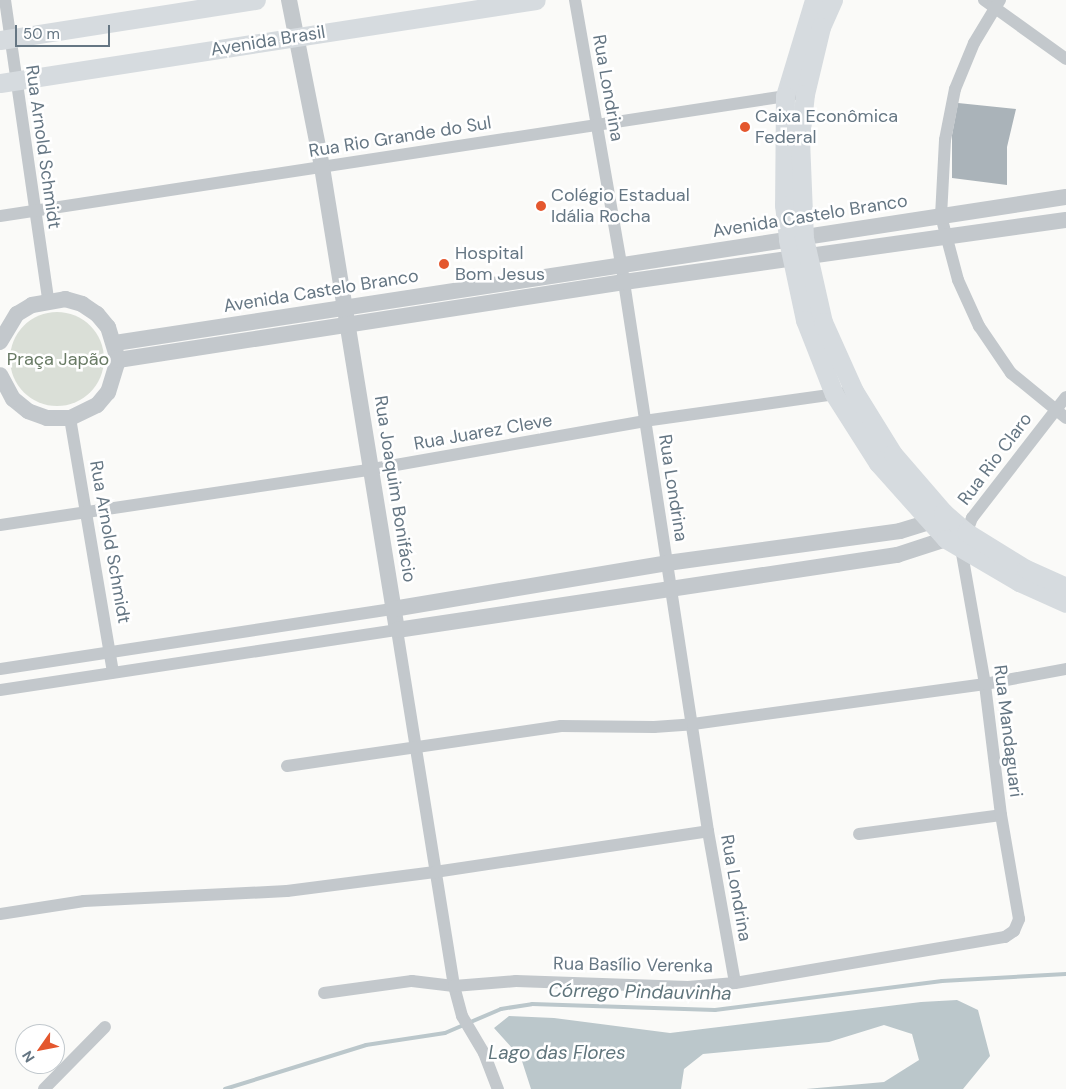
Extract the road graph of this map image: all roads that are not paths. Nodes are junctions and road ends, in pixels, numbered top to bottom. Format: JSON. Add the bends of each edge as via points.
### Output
{"nodes":[{"id":1,"x":4,"y":0,"type":"edge"},
{"id":2,"x":256,"y":0,"type":"edge"},
{"id":3,"x":289,"y":0,"type":"edge"},
{"id":4,"x":536,"y":0,"type":"edge"},
{"id":5,"x":574,"y":0,"type":"edge"},
{"id":6,"x":814,"y":0,"type":"edge"},
{"id":7,"x":833,"y":0,"type":"edge"},
{"id":8,"x":516,"y":2,"type":"edge"},
{"id":9,"x":993,"y":2,"type":"edge"},
{"id":10,"x":295,"y":37,"type":"junction"},
{"id":11,"x":5,"y":40,"type":"edge"},
{"id":12,"x":1066,"y":58,"type":"edge"},
{"id":13,"x":8,"y":81,"type":"edge"},
{"id":14,"x":805,"y":94,"type":"junction"},
{"id":15,"x":785,"y":96,"type":"junction"},
{"id":16,"x":597,"y":125,"type":"junction"},
{"id":17,"x":322,"y":167,"type":"junction"},
{"id":18,"x":1066,"y":197,"type":"edge"},
{"id":19,"x":35,"y":211,"type":"junction"},
{"id":20,"x":0,"y":216,"type":"edge"},
{"id":21,"x":941,"y":216,"type":"junction"},
{"id":22,"x":1066,"y":220,"type":"edge"},
{"id":23,"x":946,"y":235,"type":"junction"},
{"id":24,"x":796,"y":239,"type":"junction"},
{"id":25,"x":799,"y":258,"type":"junction"},
{"id":26,"x":622,"y":274,"type":"junction"},
{"id":27,"x":48,"y":300,"type":"junction"},
{"id":28,"x":345,"y":308,"type":"junction"},
{"id":29,"x":347,"y":326,"type":"junction"},
{"id":30,"x":0,"y":342,"type":"edge"},
{"id":31,"x":115,"y":343,"type":"junction"},
{"id":32,"x":118,"y":360,"type":"junction"},
{"id":33,"x":1,"y":380,"type":"edge"},
{"id":34,"x":854,"y":391,"type":"junction"},
{"id":35,"x":834,"y":394,"type":"junction"},
{"id":36,"x":1066,"y":396,"type":"edge"},
{"id":37,"x":1054,"y":410,"type":"junction"},
{"id":38,"x":70,"y":418,"type":"junction"},
{"id":39,"x":1066,"y":418,"type":"edge"},
{"id":40,"x":644,"y":421,"type":"junction"},
{"id":41,"x":373,"y":469,"type":"junction"},
{"id":42,"x":88,"y":510,"type":"junction"},
{"id":43,"x":936,"y":517,"type":"junction"},
{"id":44,"x":0,"y":525,"type":"edge"},
{"id":45,"x":958,"y":536,"type":"junction"},
{"id":46,"x":667,"y":563,"type":"junction"},
{"id":47,"x":672,"y":586,"type":"junction"},
{"id":48,"x":1066,"y":587,"type":"edge"},
{"id":49,"x":1066,"y":603,"type":"edge"},
{"id":50,"x":393,"y":609,"type":"junction"},
{"id":51,"x":397,"y":630,"type":"junction"},
{"id":52,"x":111,"y":653,"type":"junction"},
{"id":53,"x":0,"y":669,"type":"edge"},
{"id":54,"x":1066,"y":669,"type":"edge"},
{"id":55,"x":113,"y":672,"type":"junction"},
{"id":56,"x":985,"y":684,"type":"junction"},
{"id":57,"x":0,"y":690,"type":"edge"},
{"id":58,"x":693,"y":724,"type":"junction"},
{"id":59,"x":416,"y":749,"type":"junction"},
{"id":60,"x":287,"y":766,"type":"dead end"},
{"id":61,"x":1001,"y":815,"type":"junction"},
{"id":62,"x":708,"y":831,"type":"junction"},
{"id":63,"x":859,"y":834,"type":"dead end"},
{"id":64,"x":435,"y":872,"type":"junction"},
{"id":65,"x":0,"y":914,"type":"edge"},
{"id":66,"x":1019,"y":919,"type":"joint"},
{"id":67,"x":735,"y":983,"type":"junction"},
{"id":68,"x":454,"y":986,"type":"junction"},
{"id":69,"x":324,"y":993,"type":"dead end"},
{"id":70,"x":104,"y":1027,"type":"dead end"},
{"id":71,"x":44,"y":1089,"type":"edge"},
{"id":72,"x":498,"y":1089,"type":"edge"}],
"edges":[{"from":1,"to":11,"type":"street","name":"Rua Arnold Schmidt"},
{"from":2,"to":11,"type":"main road"},
{"from":3,"to":10,"type":"street","name":"Rua Joaquim Bonifácio"},
{"from":4,"to":8,"type":"main road","name":"Avenida Brasil"},
{"from":5,"to":16,"type":"street","name":"Rua Londrina"},
{"from":6,"to":15,"type":"main road"},
{"from":7,"to":14,"type":"main road","via":[[821,27]]},
{"from":8,"to":10,"type":"main road","name":"Avenida Brasil"},
{"from":9,"to":12,"type":"street"},
{"from":9,"to":21,"type":"street","via":[[955,89],[945,140]]},
{"from":10,"to":13,"type":"main road","name":"Avenida Brasil"},
{"from":10,"to":17,"type":"street","name":"Rua Joaquim Bonifácio"},
{"from":11,"to":13,"type":"street","name":"Rua Arnold Schmidt"},
{"from":13,"to":19,"type":"street","name":"Rua Arnold Schmidt"},
{"from":14,"to":15,"type":"street","name":"Rua Rio Grande do Sul"},
{"from":14,"to":24,"type":"main road"},
{"from":15,"to":16,"type":"street","name":"Rua Rio Grande do Sul"},
{"from":15,"to":24,"type":"main road","via":[[782,152]]},
{"from":16,"to":17,"type":"street","name":"Rua Rio Grande do Sul"},
{"from":16,"to":26,"type":"street","name":"Rua Londrina"},
{"from":17,"to":19,"type":"street","name":"Rua Rio Grande do Sul"},
{"from":17,"to":28,"type":"street","name":"Rua Joaquim Bonifácio"},
{"from":18,"to":21,"type":"street","name":"Avenida Castelo Branco"},
{"from":19,"to":20,"type":"street","name":"Rua Rio Grande do Sul"},
{"from":19,"to":27,"type":"street","name":"Rua Arnold Schmidt"},
{"from":21,"to":23,"type":"street"},
{"from":21,"to":24,"type":"street","name":"Avenida Castelo Branco"},
{"from":22,"to":23,"type":"street","name":"Avenida Castelo Branco"},
{"from":23,"to":25,"type":"street","name":"Avenida Castelo Branco"},
{"from":23,"to":37,"type":"street","via":[[958,280],[979,326],[1011,373]]},
{"from":24,"to":25,"type":"main road"},
{"from":24,"to":26,"type":"street","name":"Avenida Castelo Branco"},
{"from":25,"to":26,"type":"street","name":"Avenida Castelo Branco"},
{"from":25,"to":34,"type":"main road"},
{"from":25,"to":35,"type":"main road","via":[[805,320]]},
{"from":26,"to":28,"type":"street","name":"Avenida Castelo Branco"},
{"from":26,"to":29,"type":"street","name":"Avenida Castelo Branco"},
{"from":26,"to":40,"type":"street","name":"Rua Londrina"},
{"from":27,"to":30,"type":"street","via":[[32,304],[18,314]]},
{"from":27,"to":31,"type":"street","via":[[82,304],[108,327]]},
{"from":28,"to":29,"type":"street","name":"Rua Joaquim Bonifácio"},
{"from":28,"to":31,"type":"street","name":"Avenida Castelo Branco"},
{"from":29,"to":32,"type":"street","name":"Avenida Castelo Branco"},
{"from":29,"to":41,"type":"street","name":"Rua Joaquim Bonifácio"},
{"from":31,"to":32,"type":"street"},
{"from":32,"to":38,"type":"street","via":[[108,392],[97,405]]},
{"from":33,"to":38,"type":"street","via":[[12,399],[28,412],[47,418]]},
{"from":34,"to":35,"type":"street","name":"Rua Juarez Cleve"},
{"from":34,"to":43,"type":"main road"},
{"from":35,"to":40,"type":"street","name":"Rua Juarez Cleve"},
{"from":35,"to":43,"type":"main road","via":[[878,463]]},
{"from":36,"to":37,"type":"street","name":"Rua Rio Claro"},
{"from":37,"to":39,"type":"street"},
{"from":37,"to":45,"type":"street","name":"Rua Rio Claro"},
{"from":38,"to":42,"type":"street","name":"Rua Arnold Schmidt"},
{"from":40,"to":41,"type":"street","name":"Rua Juarez Cleve"},
{"from":40,"to":46,"type":"street","name":"Rua Londrina"},
{"from":41,"to":42,"type":"street","name":"Rua Juarez Cleve"},
{"from":41,"to":50,"type":"street","name":"Rua Joaquim Bonifácio"},
{"from":42,"to":44,"type":"street","name":"Rua Juarez Cleve"},
{"from":42,"to":52,"type":"street","name":"Rua Arnold Schmidt"},
{"from":43,"to":45,"type":"main road"},
{"from":43,"to":46,"type":"street","via":[[900,531]]},
{"from":45,"to":47,"type":"street","via":[[897,555]]},
{"from":45,"to":48,"type":"main road"},
{"from":45,"to":49,"type":"main road","via":[[1019,582]]},
{"from":45,"to":56,"type":"street","name":"Rua Mandaguari"},
{"from":46,"to":47,"type":"street","name":"Rua Londrina"},
{"from":46,"to":50,"type":"street"},
{"from":47,"to":51,"type":"street"},
{"from":47,"to":58,"type":"street","name":"Rua Londrina"},
{"from":50,"to":51,"type":"street","name":"Rua Joaquim Bonifácio"},
{"from":50,"to":52,"type":"street"},
{"from":51,"to":55,"type":"street"},
{"from":51,"to":59,"type":"street","name":"Rua Joaquim Bonifácio"},
{"from":52,"to":53,"type":"street"},
{"from":52,"to":55,"type":"street","name":"Rua Arnold Schmidt"},
{"from":54,"to":56,"type":"street"},
{"from":55,"to":57,"type":"street"},
{"from":56,"to":58,"type":"street"},
{"from":56,"to":61,"type":"street","name":"Rua Mandaguari"},
{"from":58,"to":59,"type":"street","via":[[561,726]]},
{"from":58,"to":62,"type":"street","name":"Rua Londrina"},
{"from":59,"to":60,"type":"street"},
{"from":59,"to":64,"type":"street","name":"Rua Joaquim Bonifácio"},
{"from":61,"to":63,"type":"street"},
{"from":61,"to":66,"type":"street","name":"Rua Mandaguari"},
{"from":62,"to":64,"type":"street"},
{"from":62,"to":67,"type":"street","name":"Rua Londrina"},
{"from":64,"to":65,"type":"street","via":[[287,891],[84,901]]},
{"from":64,"to":68,"type":"street","name":"Rua Joaquim Bonifácio"},
{"from":66,"to":67,"type":"street","name":"Rua Basílio Verenka","via":[[1014,931],[1005,937]]},
{"from":67,"to":68,"type":"street","name":"Rua Basílio Verenka","via":[[688,987],[516,981]]},
{"from":68,"to":69,"type":"street","name":"Rua Basílio Verenka","via":[[412,981]]},
{"from":68,"to":72,"type":"street","name":"Rua Joaquim Bonifácio","via":[[462,1016],[484,1053]]},
{"from":70,"to":71,"type":"street"}]}
